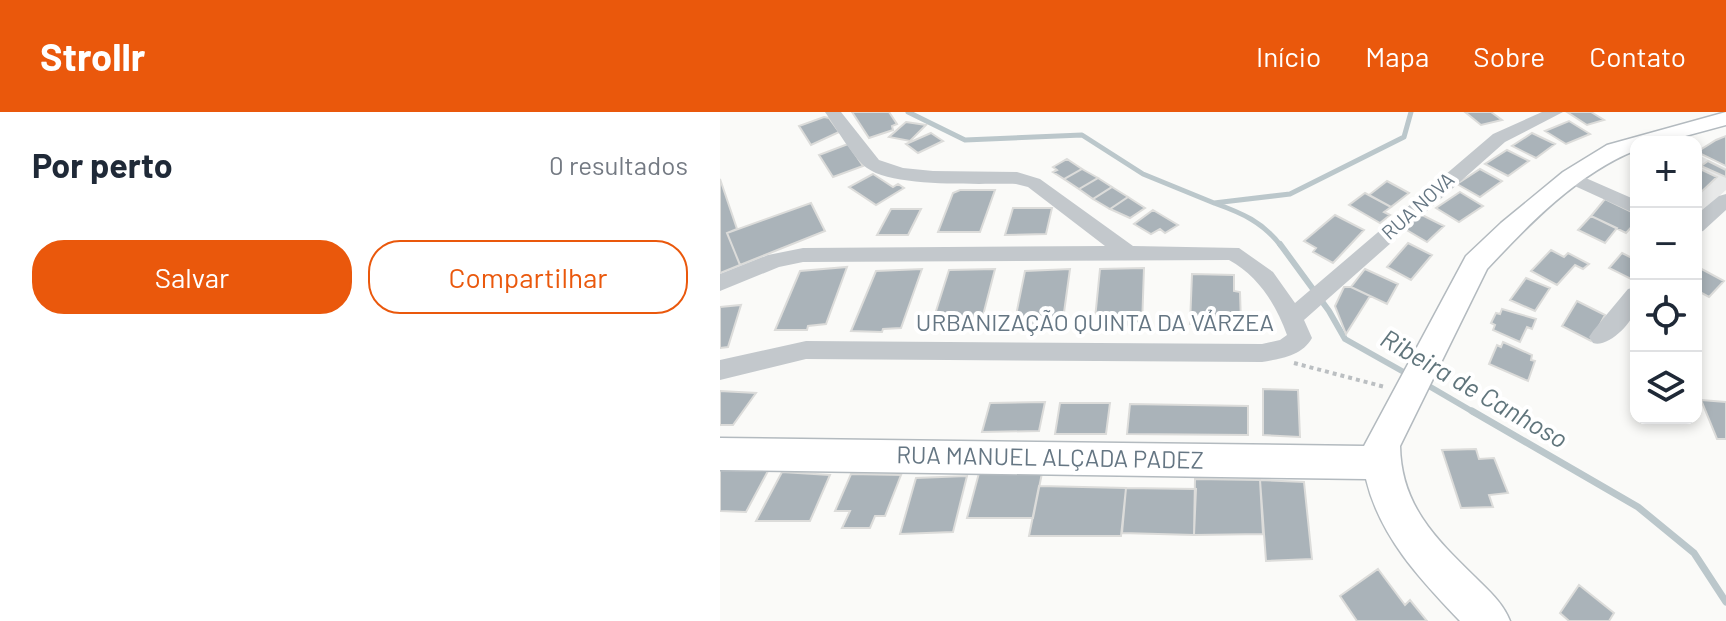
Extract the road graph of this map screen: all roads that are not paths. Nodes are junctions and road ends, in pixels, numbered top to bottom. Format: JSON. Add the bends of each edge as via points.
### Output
{"nodes":[{"id":1,"x":833,"y":112,"type":"edge"},
{"id":2,"x":1555,"y":112,"type":"edge"},
{"id":3,"x":1726,"y":118,"type":"edge"},
{"id":4,"x":1658,"y":136,"type":"edge"},
{"id":5,"x":1630,"y":145,"type":"edge"},
{"id":6,"x":1572,"y":178,"type":"junction"},
{"id":7,"x":1726,"y":200,"type":"edge"},
{"id":8,"x":1630,"y":205,"type":"edge"},
{"id":9,"x":1702,"y":221,"type":"edge"},
{"id":10,"x":1128,"y":253,"type":"junction"},
{"id":11,"x":720,"y":283,"type":"edge"},
{"id":12,"x":1309,"y":302,"type":"junction"},
{"id":13,"x":1630,"y":302,"type":"edge"},
{"id":14,"x":1601,"y":337,"type":"dead end"},
{"id":15,"x":720,"y":370,"type":"edge"},
{"id":16,"x":720,"y":454,"type":"edge"},
{"id":17,"x":1380,"y":463,"type":"junction"},
{"id":18,"x":1489,"y":621,"type":"edge"}],
"edges":[{"from":1,"to":10,"type":"street","via":[[873,164],[901,173],[1034,183]]},
{"from":2,"to":12,"type":"street","name":"RUA NOVA","via":[[1499,138]]},
{"from":3,"to":4,"type":"main road"},
{"from":5,"to":6,"type":"main road"},
{"from":6,"to":8,"type":"street"},
{"from":6,"to":17,"type":"main road","via":[[1476,263],[1382,445]]},
{"from":7,"to":9,"type":"street"},
{"from":10,"to":11,"type":"street","name":"URBANIZAÇÃO QUINTA DA VÁRZEA","via":[[803,255],[775,260]]},
{"from":10,"to":12,"type":"street","name":"URBANIZAÇÃO QUINTA DA VÁRZEA","via":[[1232,253]]},
{"from":12,"to":15,"type":"street","name":"URBANIZAÇÃO QUINTA DA VÁRZEA","via":[[1300,338],[1286,348],[1262,353],[806,350]]},
{"from":13,"to":14,"type":"street"},
{"from":16,"to":17,"type":"main road","name":"RUA MANUEL ALÇADA PADEZ"},
{"from":17,"to":18,"type":"main road","via":[[1385,488],[1408,530]]}]}
